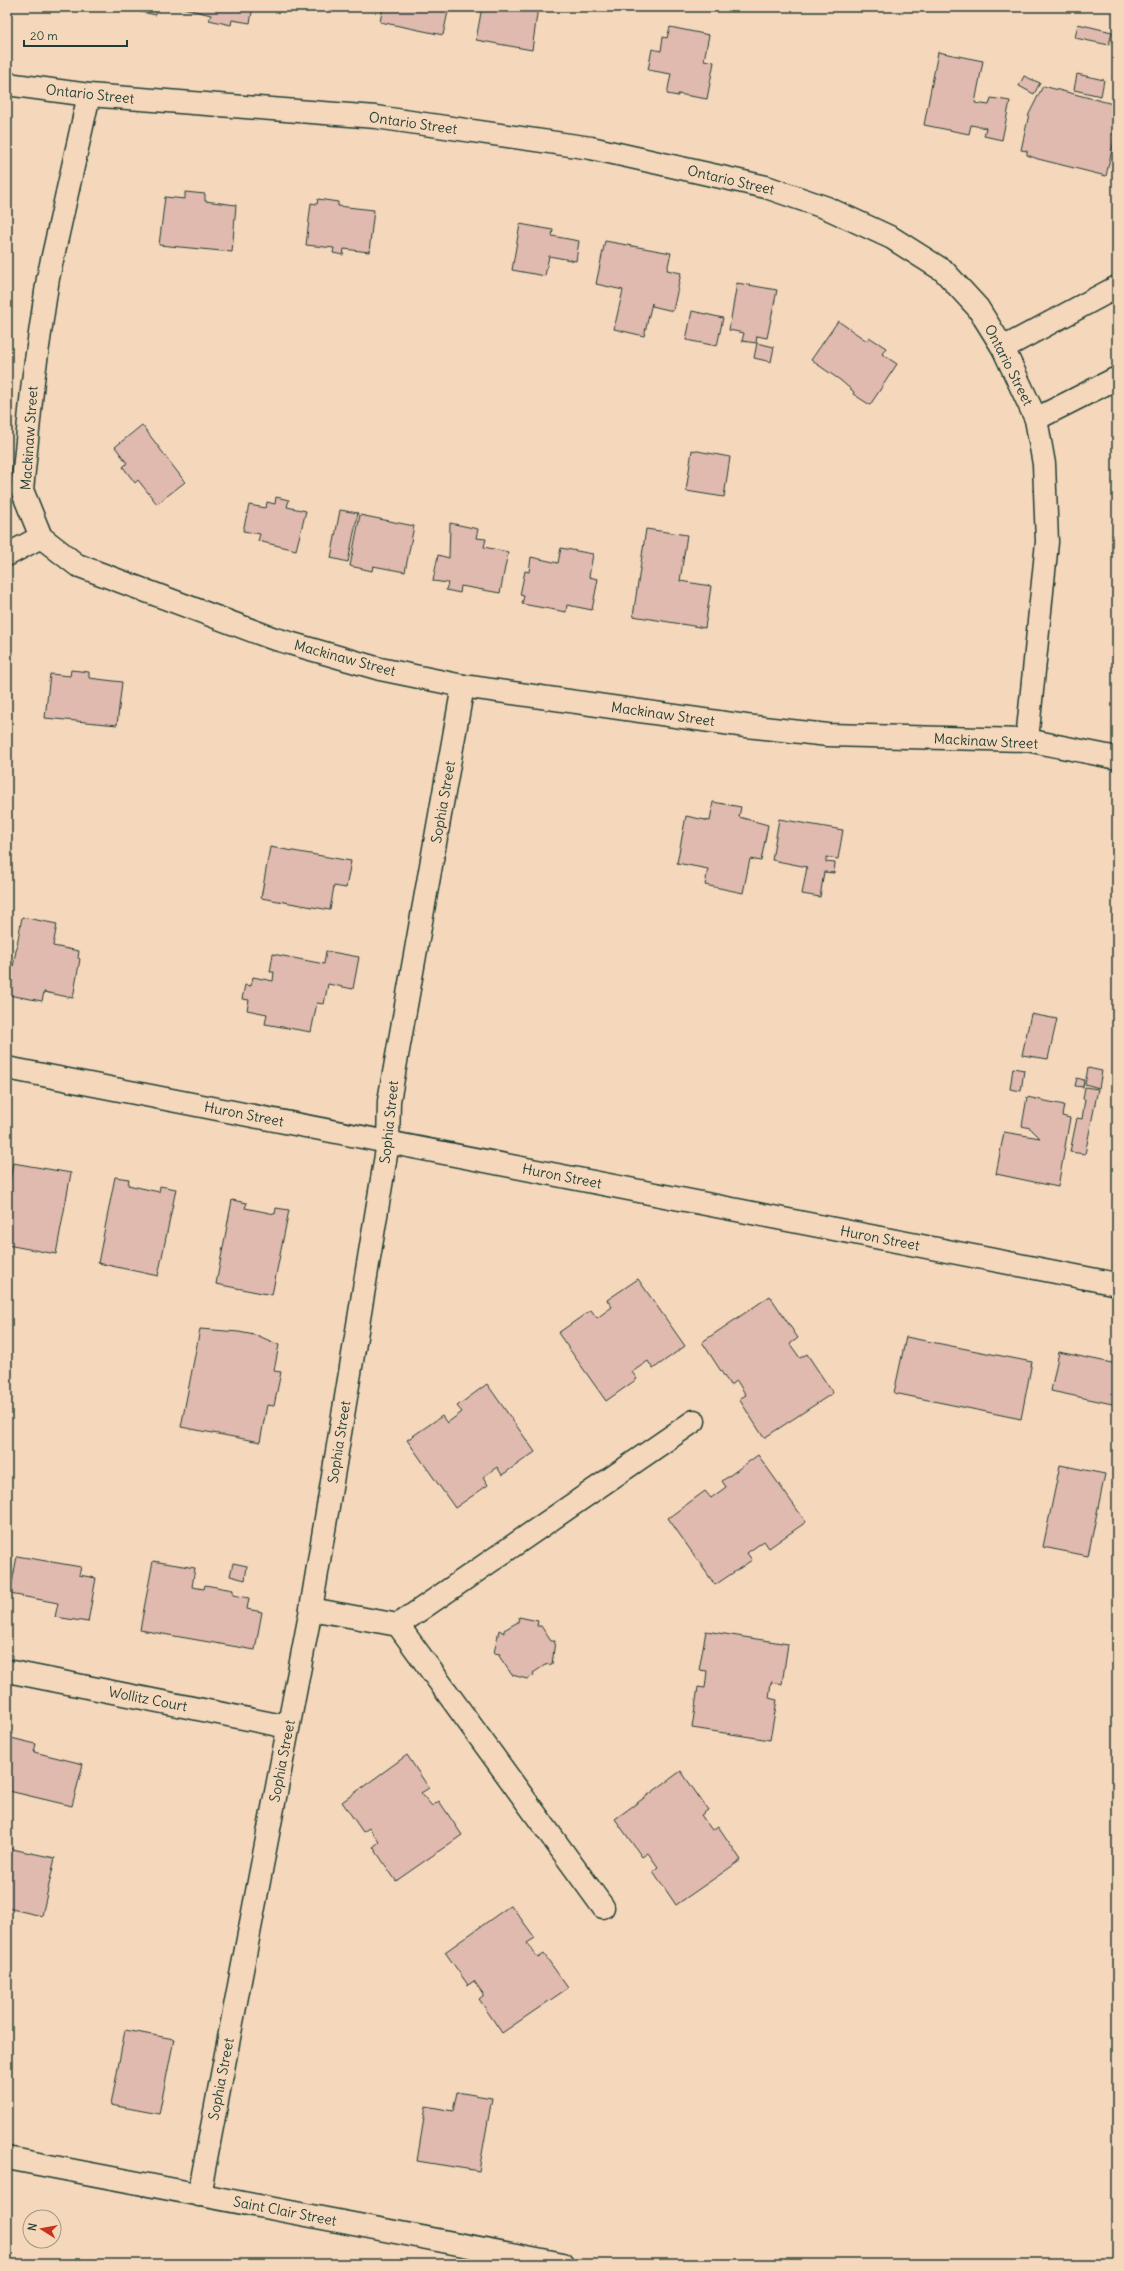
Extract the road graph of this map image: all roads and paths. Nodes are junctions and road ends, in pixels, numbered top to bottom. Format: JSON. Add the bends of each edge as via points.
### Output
{"nodes":[{"id":1,"x":7,"y":84,"type":"edge"},
{"id":2,"x":89,"y":95,"type":"junction"},
{"id":3,"x":1117,"y":287,"type":"edge"},
{"id":4,"x":1003,"y":348,"type":"junction"},
{"id":5,"x":1117,"y":378,"type":"edge"},
{"id":6,"x":1036,"y":419,"type":"junction"},
{"id":7,"x":41,"y":538,"type":"junction"},
{"id":8,"x":7,"y":556,"type":"edge"},
{"id":9,"x":463,"y":686,"type":"junction"},
{"id":10,"x":1027,"y":740,"type":"junction"},
{"id":11,"x":1117,"y":758,"type":"edge"},
{"id":12,"x":7,"y":1068,"type":"edge"},
{"id":13,"x":388,"y":1142,"type":"junction"},
{"id":14,"x":1117,"y":1284,"type":"edge"},
{"id":15,"x":694,"y":1421,"type":"dead end"},
{"id":16,"x":311,"y":1609,"type":"junction"},
{"id":17,"x":398,"y":1625,"type":"junction"},
{"id":18,"x":7,"y":1672,"type":"edge"},
{"id":19,"x":288,"y":1727,"type":"junction"},
{"id":20,"x":602,"y":1907,"type":"dead end"},
{"id":21,"x":7,"y":2158,"type":"edge"},
{"id":22,"x":199,"y":2195,"type":"junction"},
{"id":23,"x":563,"y":2264,"type":"edge"}],
"edges":[{"from":1,"to":2,"type":"street","name":"Ontario Street"},
{"from":2,"to":4,"type":"street","name":"Ontario Street","via":[[376,117],[590,148],[766,187],[827,208],[892,238],[944,271],[978,308]]},
{"from":2,"to":7,"type":"street","name":"Mackinaw Street","via":[[48,278],[33,382],[22,490]]},
{"from":3,"to":4,"type":"street"},
{"from":4,"to":6,"type":"street","name":"Ontario Street"},
{"from":5,"to":6,"type":"street"},
{"from":6,"to":10,"type":"street","name":"Ontario Street","via":[[1044,464],[1047,542]]},
{"from":7,"to":8,"type":"street"},
{"from":7,"to":9,"type":"street","name":"Mackinaw Street","via":[[77,565],[272,638],[380,669]]},
{"from":9,"to":10,"type":"street","name":"Mackinaw Street","via":[[828,735]]},
{"from":9,"to":13,"type":"street","name":"Sophia Street","via":[[390,1101]]},
{"from":10,"to":11,"type":"street","name":"Mackinaw Street"},
{"from":12,"to":13,"type":"street","name":"Huron Street"},
{"from":13,"to":14,"type":"street","name":"Huron Street"},
{"from":13,"to":16,"type":"street","name":"Sophia Street"},
{"from":15,"to":17,"type":"street"},
{"from":16,"to":17,"type":"street"},
{"from":16,"to":19,"type":"street","name":"Sophia Street"},
{"from":17,"to":20,"type":"street"},
{"from":18,"to":19,"type":"street","name":"Wollitz Court"},
{"from":19,"to":22,"type":"street","name":"Sophia Street"},
{"from":21,"to":22,"type":"street","name":"Saint Clair Street"},
{"from":22,"to":23,"type":"street","name":"Saint Clair Street"}]}
